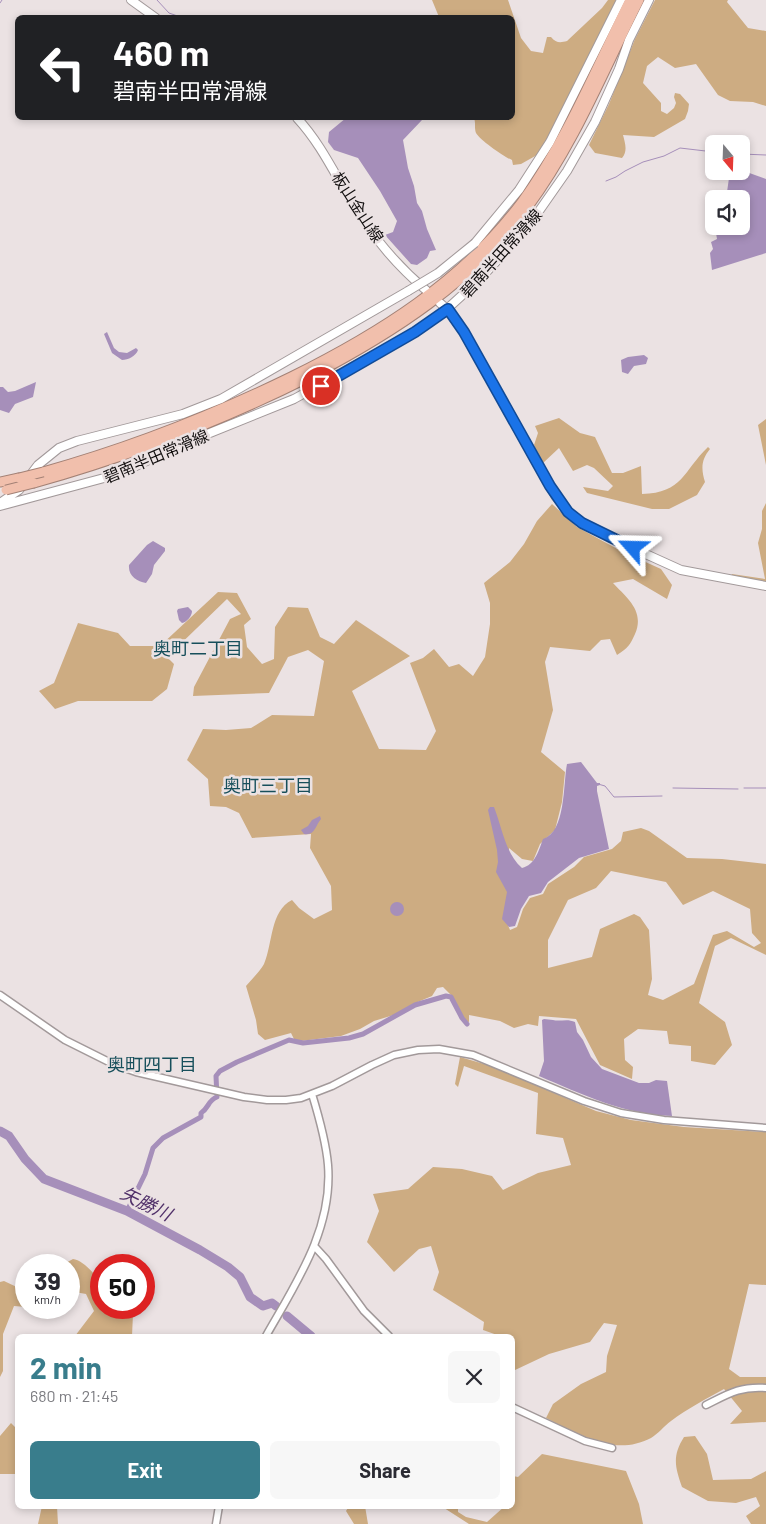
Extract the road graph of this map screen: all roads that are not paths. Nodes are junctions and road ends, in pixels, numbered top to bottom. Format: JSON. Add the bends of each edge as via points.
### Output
{"nodes":[{"id":1,"x":131,"y":0,"type":"edge"},
{"id":2,"x":621,"y":0,"type":"edge"},
{"id":3,"x":630,"y":0,"type":"edge"},
{"id":4,"x":639,"y":0,"type":"edge"},
{"id":5,"x":648,"y":0,"type":"edge"},
{"id":6,"x":152,"y":15,"type":"edge"},
{"id":7,"x":299,"y":120,"type":"edge"},
{"id":8,"x":427,"y":291,"type":"dead end"},
{"id":9,"x":440,"y":303,"type":"dead end"},
{"id":10,"x":448,"y":309,"type":"junction"},
{"id":11,"x":26,"y":481,"type":"junction"},
{"id":12,"x":2,"y":488,"type":"edge"},
{"id":13,"x":33,"y":496,"type":"junction"},
{"id":14,"x":0,"y":505,"type":"edge"},
{"id":15,"x":766,"y":586,"type":"edge"},
{"id":16,"x":0,"y":995,"type":"edge"},
{"id":17,"x":312,"y":1094,"type":"junction"},
{"id":18,"x":766,"y":1128,"type":"edge"},
{"id":19,"x":315,"y":1247,"type":"junction"},
{"id":20,"x":267,"y":1334,"type":"edge"},
{"id":21,"x":387,"y":1334,"type":"edge"},
{"id":22,"x":766,"y":1388,"type":"edge"},
{"id":23,"x":706,"y":1405,"type":"dead end"},
{"id":24,"x":515,"y":1408,"type":"edge"},
{"id":25,"x":612,"y":1448,"type":"dead end"},
{"id":26,"x":218,"y":1509,"type":"edge"},
{"id":27,"x":216,"y":1524,"type":"edge"}],
"edges":[{"from":1,"to":6,"type":"main road"},
{"from":2,"to":11,"type":"main road","name":"碧南半田常滑線","bridge":true,"via":[[550,142],[519,190],[475,243],[450,264],[221,399],[183,414],[67,444],[49,455]]},
{"from":3,"to":11,"type":"highway","bridge":true,"via":[[570,122],[533,186],[483,247],[437,289],[362,339],[268,389],[161,434],[43,472]]},
{"from":4,"to":11,"type":"highway","via":[[579,122],[539,192],[501,240],[444,294],[361,348],[258,402],[140,450]]},
{"from":5,"to":10,"type":"main road","name":"碧南半田常滑線","via":[[595,122],[562,178],[530,224]]},
{"from":7,"to":8,"type":"main road","name":"板山金山線","via":[[377,239]]},
{"from":9,"to":10,"type":"main road"},
{"from":10,"to":13,"type":"main road","name":"碧南半田常滑線","via":[[415,332],[294,399],[119,474]]},
{"from":10,"to":15,"type":"main road","via":[[568,512],[617,541],[681,570]]},
{"from":11,"to":12,"type":"highway"},
{"from":11,"to":12,"type":"highway","bridge":true},
{"from":11,"to":13,"type":"main road","via":[[24,490]]},
{"from":11,"to":14,"type":"main road","name":"碧南半田常滑線"},
{"from":13,"to":14,"type":"main road","name":"碧南半田常滑線"},
{"from":16,"to":17,"type":"street","via":[[74,1045],[136,1072],[267,1100],[286,1100]]},
{"from":17,"to":18,"type":"street","via":[[394,1055],[418,1050],[448,1050],[483,1059],[584,1101],[622,1112],[664,1120]]},
{"from":17,"to":19,"type":"street","via":[[324,1138],[328,1174],[325,1209]]},
{"from":19,"to":20,"type":"street"},
{"from":19,"to":21,"type":"street","via":[[364,1312]]},
{"from":22,"to":23,"type":"street","via":[[742,1388]]},
{"from":24,"to":25,"type":"street","via":[[585,1441]]},
{"from":26,"to":27,"type":"street"}]}
